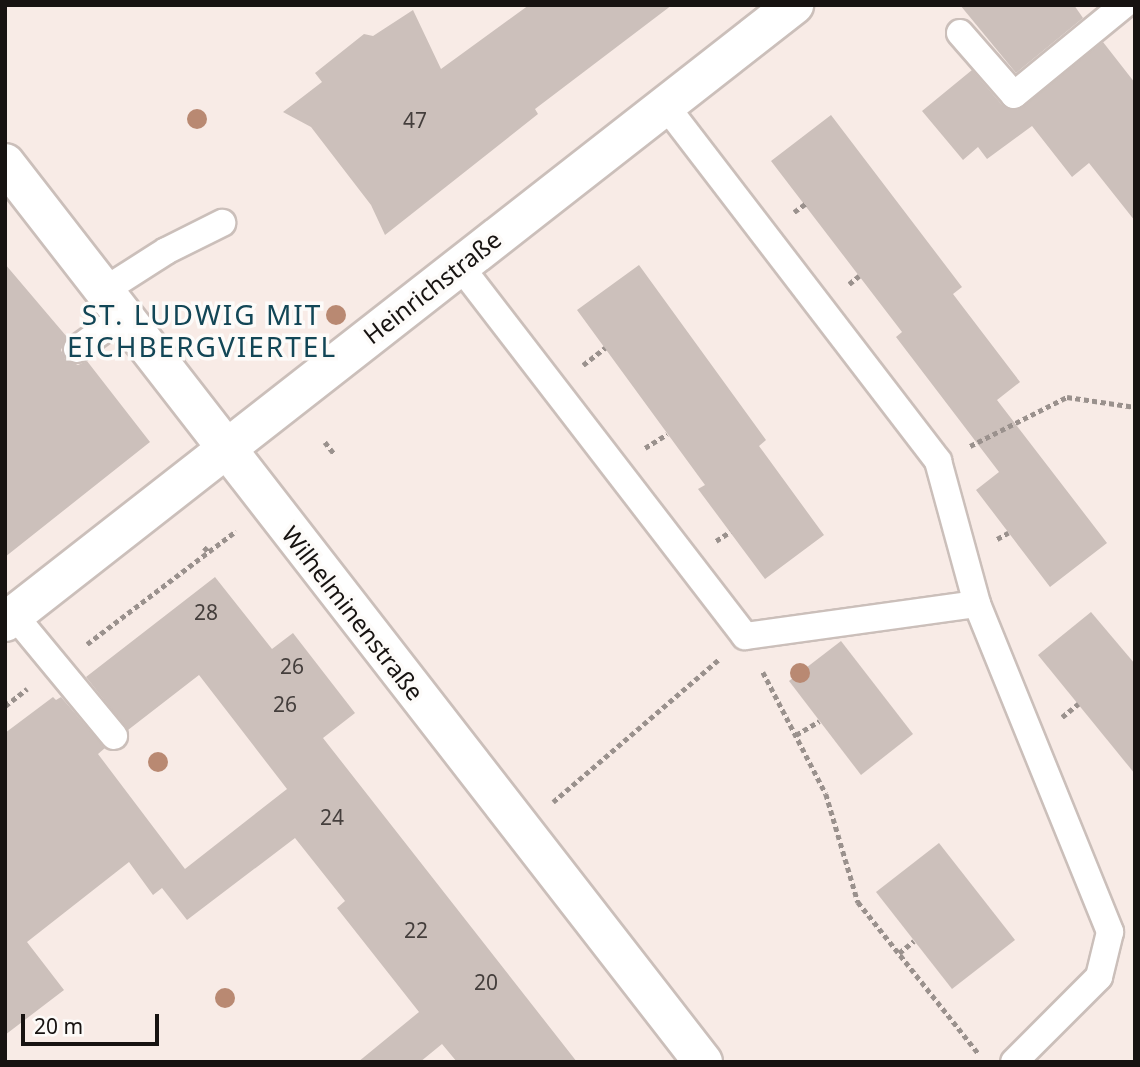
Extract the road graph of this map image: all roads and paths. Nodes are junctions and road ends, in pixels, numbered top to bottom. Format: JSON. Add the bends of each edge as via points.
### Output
{"nodes":[{"id":1,"x":794,"y":5,"type":"edge"},
{"id":2,"x":1124,"y":5,"type":"edge"},
{"id":3,"x":960,"y":33,"type":"dead end"},
{"id":4,"x":666,"y":105,"type":"junction"},
{"id":5,"x":5,"y":163,"type":"edge"},
{"id":6,"x":222,"y":223,"type":"dead end"},
{"id":7,"x":460,"y":266,"type":"junction"},
{"id":8,"x":114,"y":303,"type":"junction"},
{"id":9,"x":77,"y":349,"type":"dead end"},
{"id":10,"x":1135,"y":407,"type":"edge"},
{"id":11,"x":325,"y":442,"type":"dead end"},
{"id":12,"x":227,"y":447,"type":"junction"},
{"id":13,"x":335,"y":455,"type":"dead end"},
{"id":14,"x":938,"y":461,"type":"junction"},
{"id":15,"x":270,"y":505,"type":"junction"},
{"id":16,"x":204,"y":547,"type":"dead end"},
{"id":17,"x":209,"y":552,"type":"junction"},
{"id":18,"x":978,"y":604,"type":"junction"},
{"id":19,"x":9,"y":618,"type":"edge"},
{"id":20,"x":745,"y":636,"type":"junction"},
{"id":21,"x":57,"y":667,"type":"junction"},
{"id":22,"x":5,"y":706,"type":"edge"},
{"id":23,"x":819,"y":721,"type":"dead end"},
{"id":24,"x":795,"y":735,"type":"junction"},
{"id":25,"x":114,"y":736,"type":"dead end"},
{"id":26,"x":565,"y":791,"type":"dead end"},
{"id":27,"x":915,"y":942,"type":"dead end"},
{"id":28,"x":899,"y":953,"type":"junction"},
{"id":29,"x":703,"y":1062,"type":"edge"},
{"id":30,"x":985,"y":1062,"type":"edge"},
{"id":31,"x":1014,"y":1062,"type":"edge"}],
"edges":[{"from":1,"to":4,"type":"street","name":"Heinrichstraße"},
{"from":2,"to":3,"type":"lane","via":[[1014,95]]},
{"from":4,"to":7,"type":"street","name":"Heinrichstraße"},
{"from":4,"to":14,"type":"lane"},
{"from":5,"to":8,"type":"street","name":"Wilhelminenstraße"},
{"from":6,"to":8,"type":"lane","via":[[166,251]]},
{"from":7,"to":12,"type":"street","name":"Heinrichstraße"},
{"from":7,"to":20,"type":"lane"},
{"from":8,"to":9,"type":"lane"},
{"from":8,"to":12,"type":"street","name":"Wilhelminenstraße"},
{"from":10,"to":14,"type":"path","via":[[1067,397]]},
{"from":11,"to":13,"type":"path"},
{"from":12,"to":15,"type":"street","name":"Wilhelminenstraße"},
{"from":12,"to":19,"type":"street","name":"Heinrichstraße"},
{"from":14,"to":18,"type":"lane"},
{"from":15,"to":17,"type":"path"},
{"from":15,"to":29,"type":"street","name":"Wilhelminenstraße"},
{"from":16,"to":17,"type":"path"},
{"from":17,"to":21,"type":"path"},
{"from":18,"to":20,"type":"lane"},
{"from":18,"to":31,"type":"lane","via":[[1110,932],[1099,977]]},
{"from":19,"to":21,"type":"lane"},
{"from":20,"to":24,"type":"path"},
{"from":20,"to":26,"type":"path"},
{"from":21,"to":22,"type":"path"},
{"from":21,"to":25,"type":"lane"},
{"from":23,"to":24,"type":"path"},
{"from":24,"to":28,"type":"path","via":[[826,794],[858,902]]},
{"from":27,"to":28,"type":"path"},
{"from":28,"to":30,"type":"path"}]}
